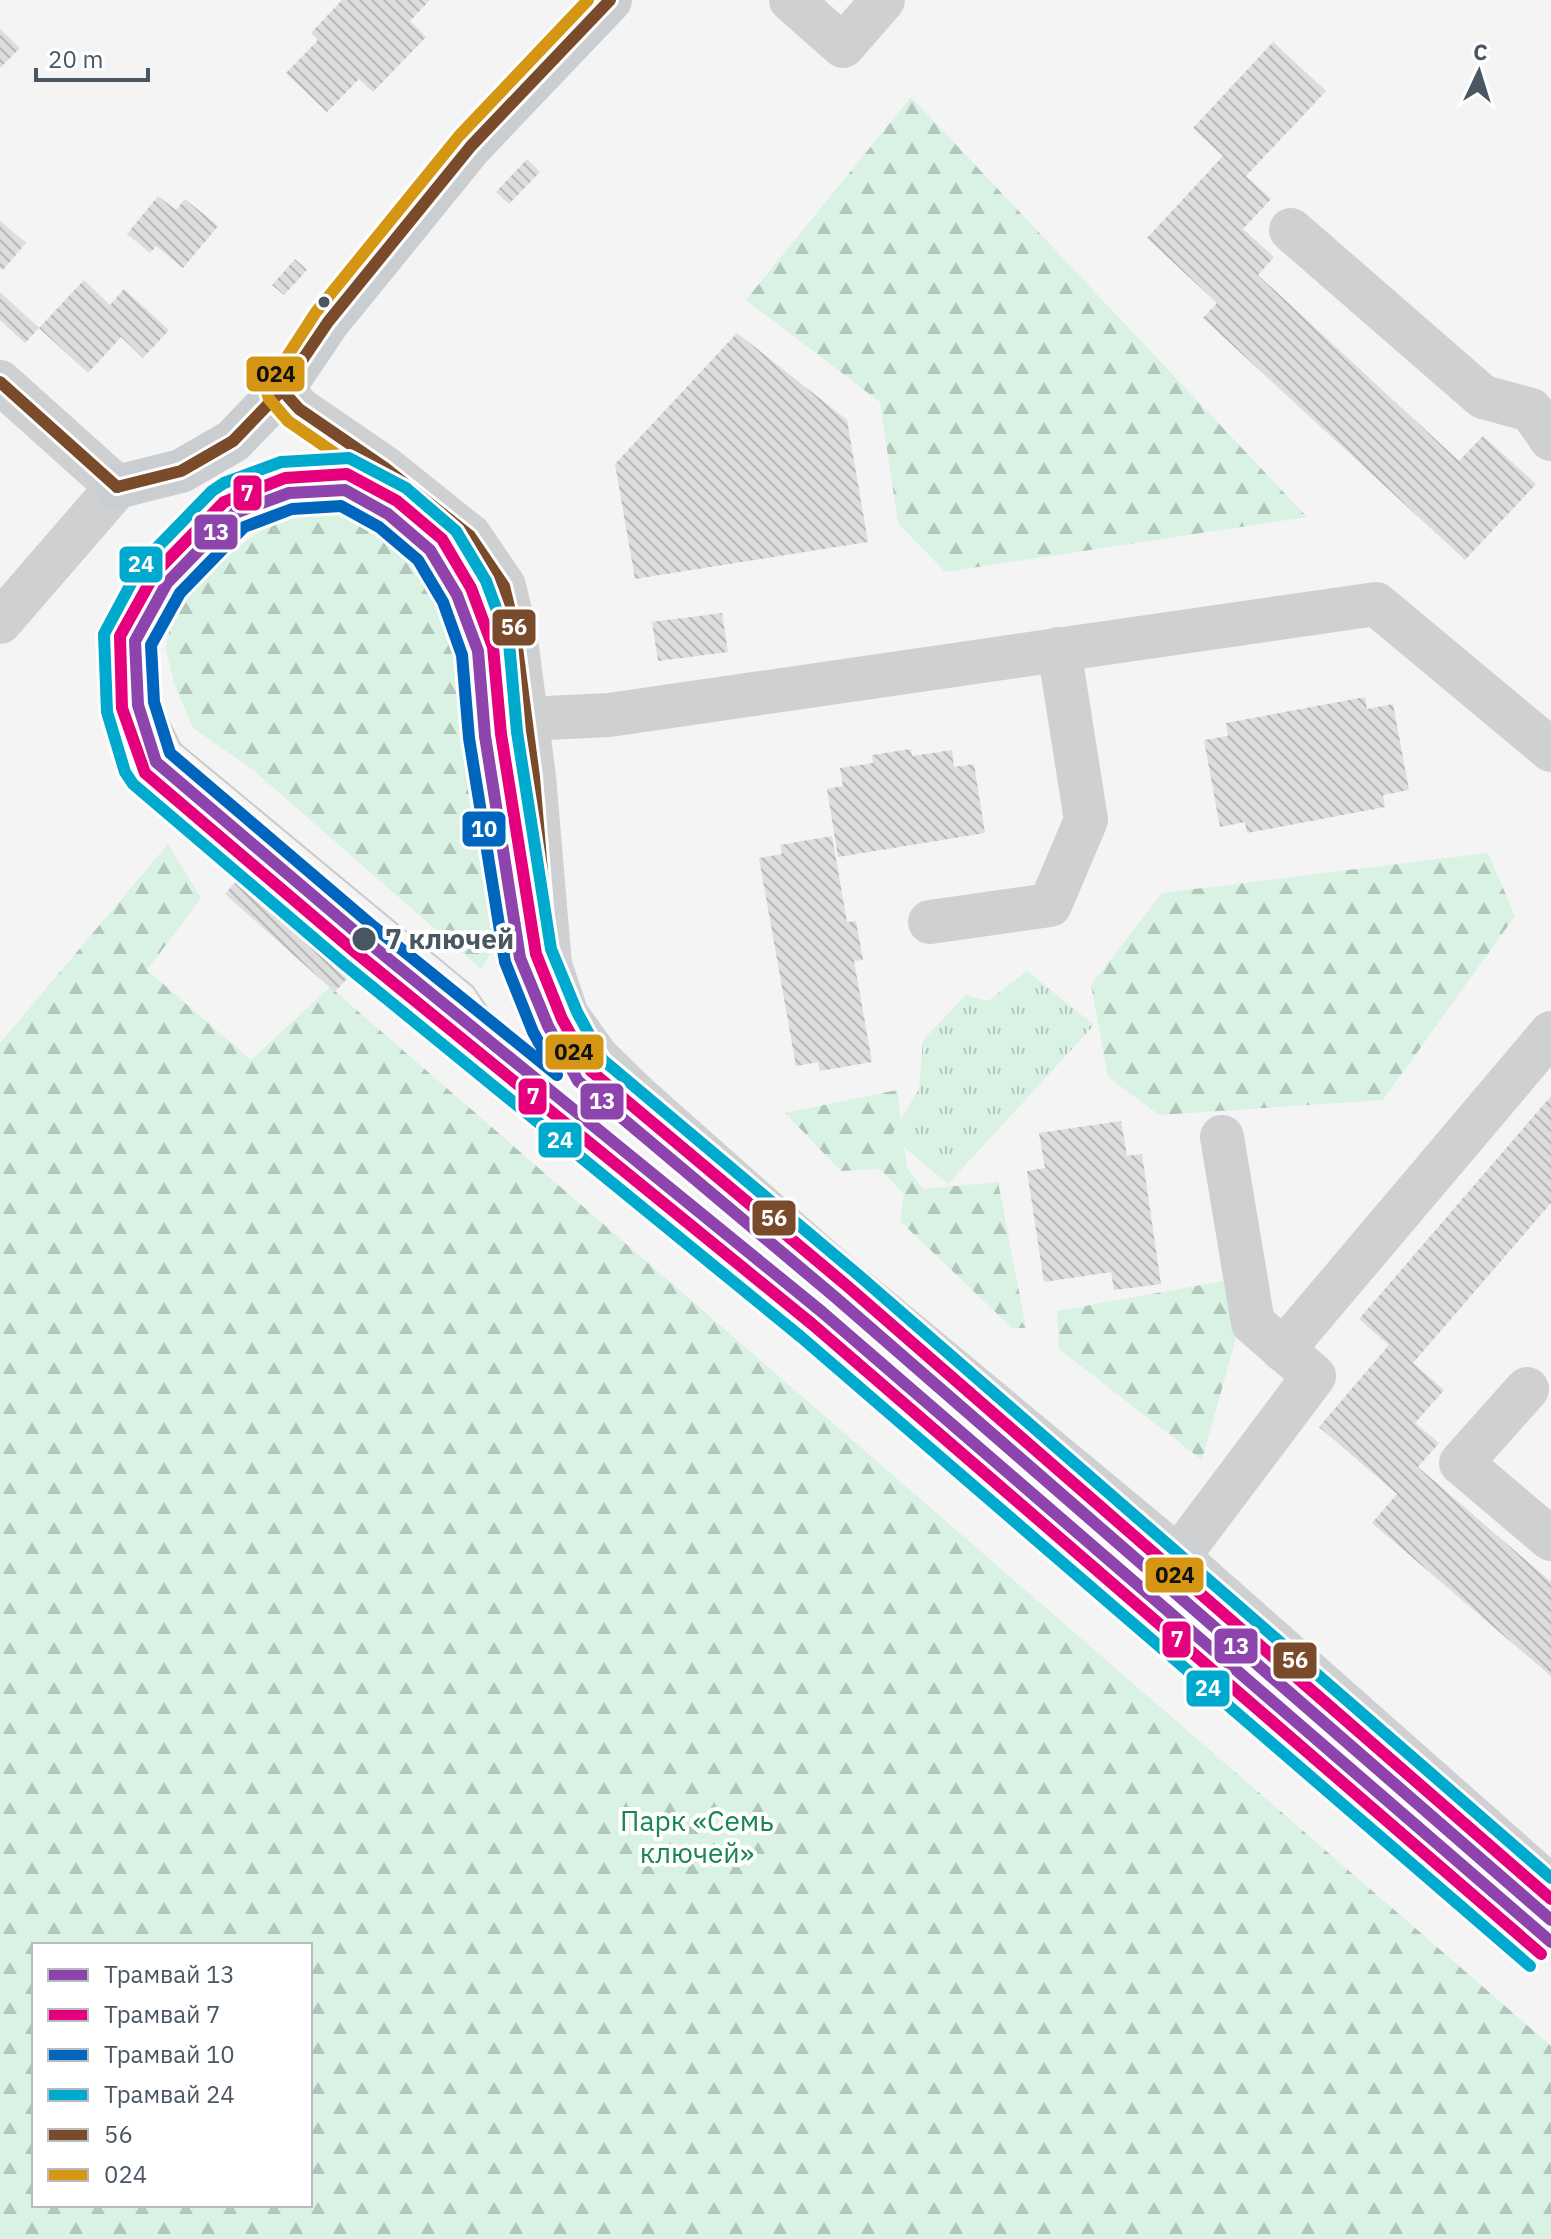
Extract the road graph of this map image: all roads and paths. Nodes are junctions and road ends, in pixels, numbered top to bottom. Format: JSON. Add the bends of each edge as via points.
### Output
{"nodes":[{"id":1,"x":610,"y":0,"type":"edge"},
{"id":2,"x":791,"y":0,"type":"edge"},
{"id":3,"x":883,"y":0,"type":"edge"},
{"id":4,"x":1291,"y":230,"type":"dead end"},
{"id":5,"x":0,"y":382,"type":"edge"},
{"id":6,"x":282,"y":390,"type":"junction"},
{"id":7,"x":1544,"y":413,"type":"edge"},
{"id":8,"x":117,"y":487,"type":"junction"},
{"id":9,"x":0,"y":622,"type":"edge"},
{"id":10,"x":1059,"y":649,"type":"junction"},
{"id":11,"x":526,"y":719,"type":"junction"},
{"id":12,"x":1551,"y":750,"type":"edge"},
{"id":13,"x":930,"y":922,"type":"dead end"},
{"id":14,"x":1551,"y":1033,"type":"edge"},
{"id":15,"x":1222,"y":1137,"type":"dead end"},
{"id":16,"x":1283,"y":1350,"type":"junction"},
{"id":17,"x":1527,"y":1389,"type":"dead end"},
{"id":18,"x":1551,"y":1539,"type":"edge"},
{"id":19,"x":1178,"y":1557,"type":"junction"},
{"id":20,"x":1551,"y":1887,"type":"edge"}],
"edges":[{"from":1,"to":6,"type":"main road","via":[[471,146],[328,322]]},
{"from":2,"to":3,"type":"street","via":[[843,46]]},
{"from":4,"to":7,"type":"street","via":[[1483,397]]},
{"from":5,"to":8,"type":"street"},
{"from":6,"to":8,"type":"main road","via":[[233,441],[181,471]]},
{"from":6,"to":11,"type":"street","via":[[299,409],[470,536],[504,586]]},
{"from":8,"to":9,"type":"street"},
{"from":10,"to":11,"type":"street","via":[[609,715]]},
{"from":10,"to":12,"type":"street","via":[[1376,604]]},
{"from":10,"to":13,"type":"street","via":[[1086,820],[1050,905]]},
{"from":11,"to":19,"type":"street","via":[[550,965],[567,1015],[597,1057],[848,1283]]},
{"from":14,"to":16,"type":"street"},
{"from":15,"to":16,"type":"street","via":[[1253,1323]]},
{"from":16,"to":19,"type":"street","via":[[1314,1376]]},
{"from":17,"to":18,"type":"street","via":[[1461,1463]]},
{"from":19,"to":20,"type":"street"}]}
